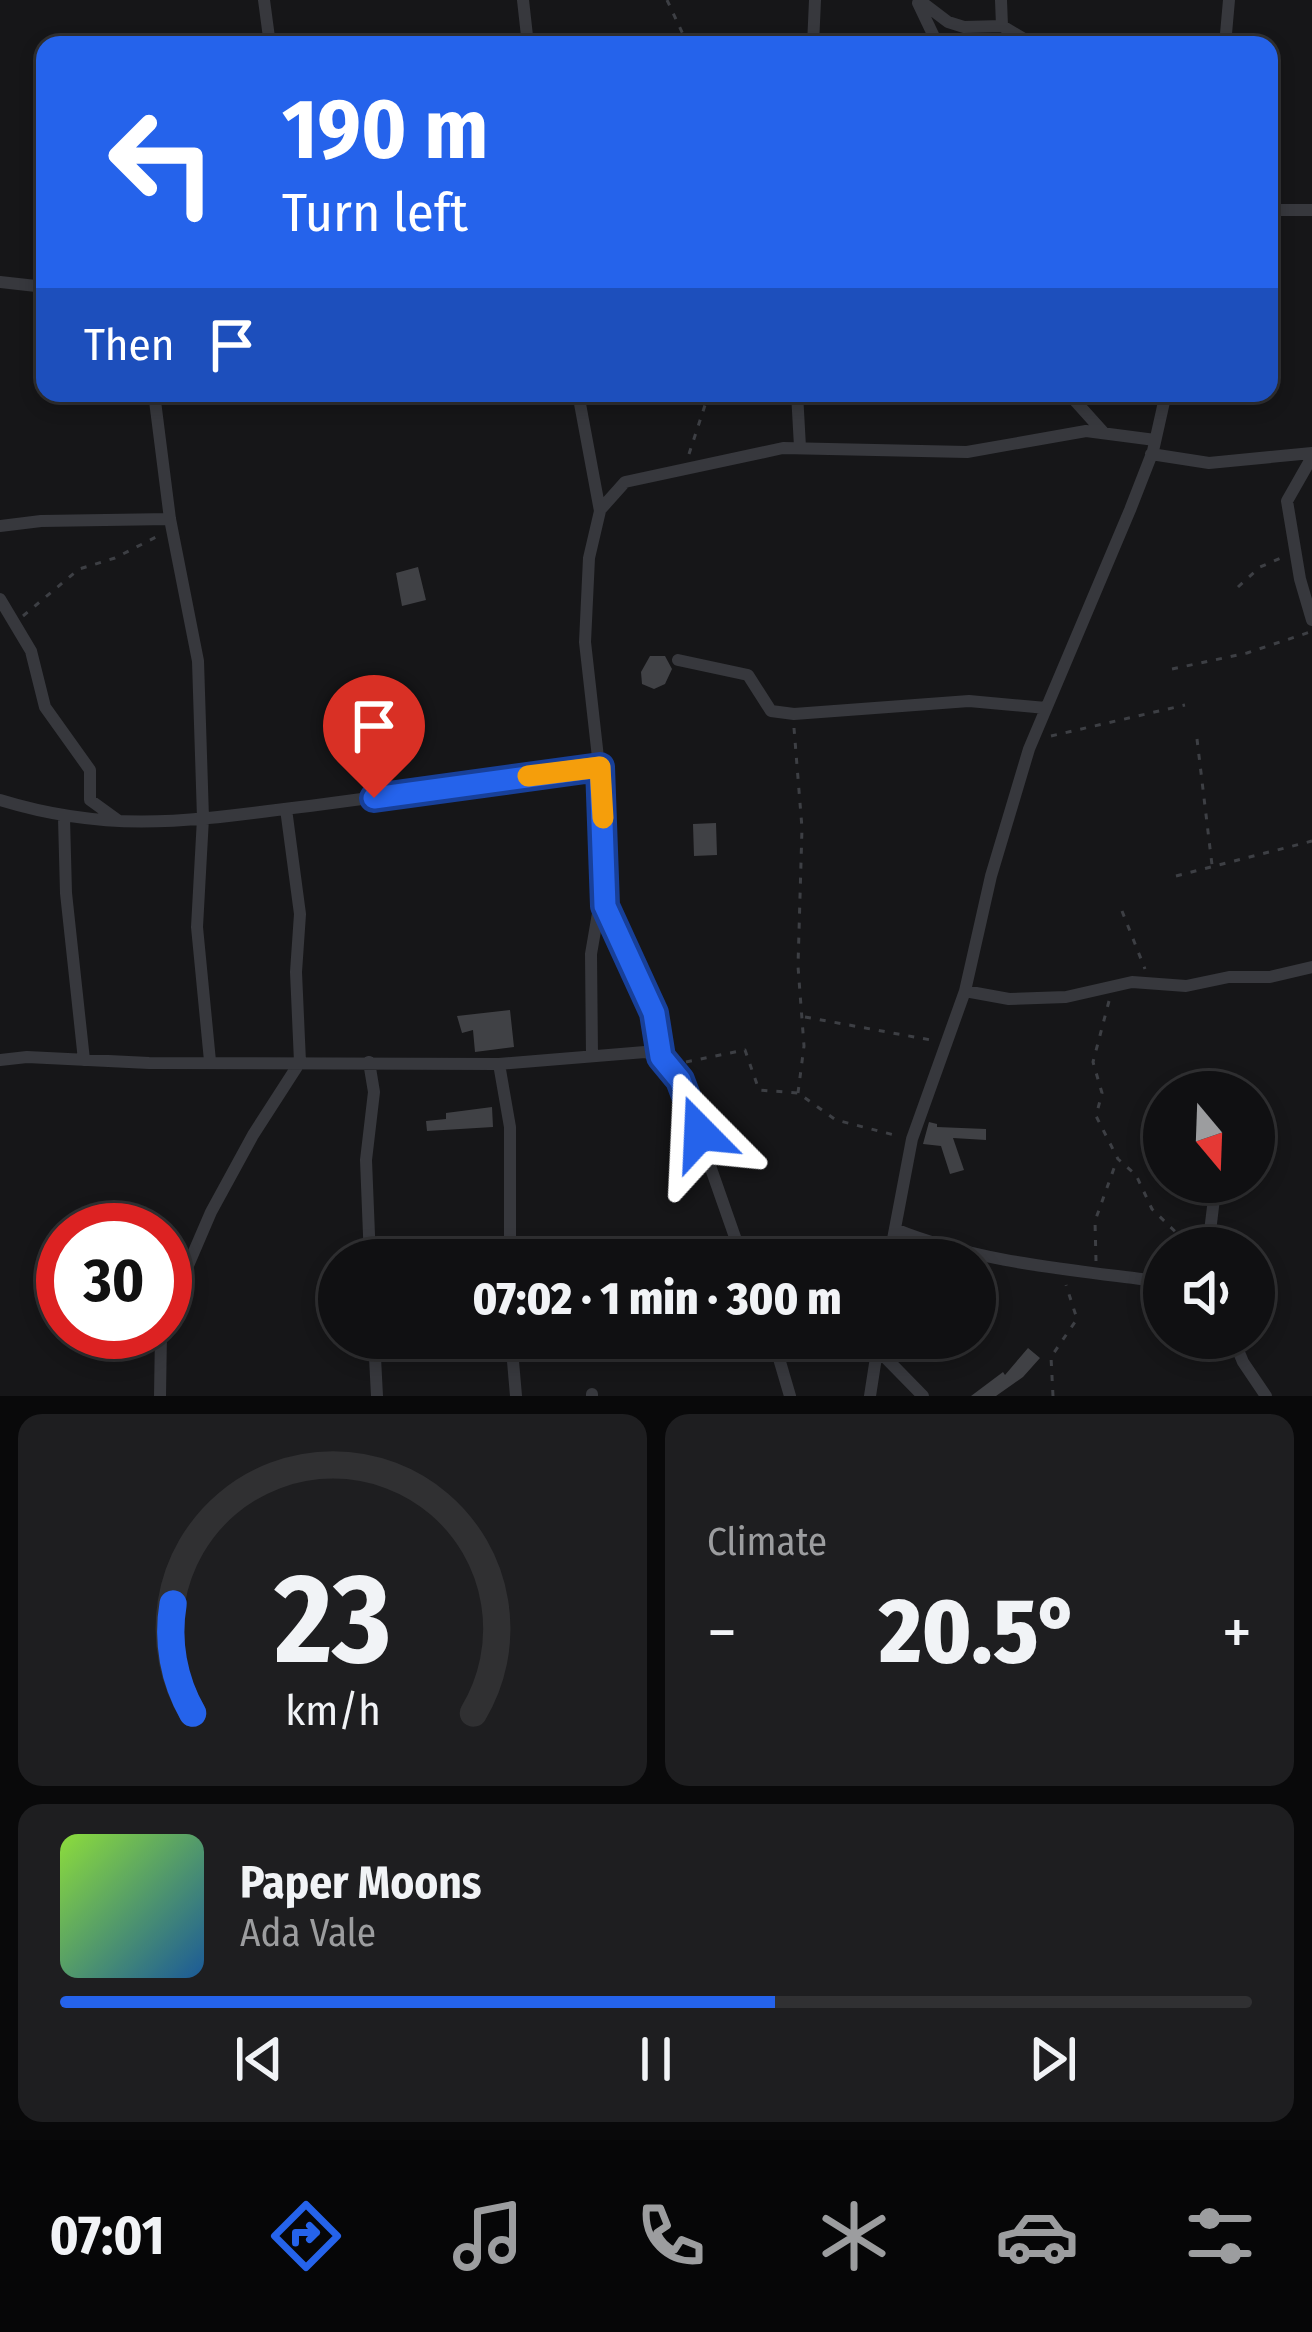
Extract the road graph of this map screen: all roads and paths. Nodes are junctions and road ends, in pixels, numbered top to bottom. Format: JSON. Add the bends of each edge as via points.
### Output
{"nodes":[{"id":1,"x":264,"y":0,"type":"edge"},
{"id":2,"x":523,"y":0,"type":"edge"},
{"id":3,"x":667,"y":0,"type":"edge"},
{"id":4,"x":815,"y":0,"type":"edge"},
{"id":5,"x":918,"y":0,"type":"edge"},
{"id":6,"x":1001,"y":0,"type":"edge"},
{"id":7,"x":1229,"y":0,"type":"edge"},
{"id":8,"x":1002,"y":26,"type":"junction"},
{"id":9,"x":269,"y":36,"type":"edge"},
{"id":10,"x":527,"y":36,"type":"edge"},
{"id":11,"x":684,"y":36,"type":"edge"},
{"id":12,"x":813,"y":36,"type":"edge"},
{"id":13,"x":934,"y":36,"type":"edge"},
{"id":14,"x":1019,"y":36,"type":"edge"},
{"id":15,"x":1226,"y":36,"type":"edge"},
{"id":16,"x":1278,"y":210,"type":"edge"},
{"id":17,"x":1312,"y":210,"type":"edge"},
{"id":18,"x":0,"y":282,"type":"edge"},
{"id":19,"x":36,"y":286,"type":"edge"},
{"id":20,"x":155,"y":402,"type":"edge"},
{"id":21,"x":580,"y":402,"type":"edge"},
{"id":22,"x":706,"y":402,"type":"edge"},
{"id":23,"x":798,"y":402,"type":"edge"},
{"id":24,"x":1076,"y":402,"type":"edge"},
{"id":25,"x":1164,"y":402,"type":"edge"},
{"id":26,"x":1104,"y":433,"type":"junction"},
{"id":27,"x":800,"y":447,"type":"junction"},
{"id":28,"x":1153,"y":447,"type":"junction"},
{"id":29,"x":1312,"y":455,"type":"edge"},
{"id":30,"x":684,"y":469,"type":"junction"},
{"id":31,"x":600,"y":511,"type":"junction"},
{"id":32,"x":171,"y":524,"type":"junction"},
{"id":33,"x":0,"y":526,"type":"edge"},
{"id":34,"x":1296,"y":553,"type":"junction"},
{"id":35,"x":1238,"y":586,"type":"dead end"},
{"id":36,"x":0,"y":599,"type":"edge"},
{"id":37,"x":1312,"y":620,"type":"edge"},
{"id":38,"x":15,"y":622,"type":"junction"},
{"id":39,"x":1312,"y":631,"type":"edge"},
{"id":40,"x":679,"y":660,"type":"dead end"},
{"id":41,"x":1172,"y":669,"type":"dead end"},
{"id":42,"x":1185,"y":706,"type":"dead end"},
{"id":43,"x":1046,"y":708,"type":"junction"},
{"id":44,"x":794,"y":714,"type":"junction"},
{"id":45,"x":1197,"y":739,"type":"dead end"},
{"id":46,"x":1032,"y":741,"type":"junction"},
{"id":47,"x":600,"y":767,"type":"junction"},
{"id":48,"x":0,"y":800,"type":"edge"},
{"id":49,"x":286,"y":808,"type":"junction"},
{"id":50,"x":64,"y":818,"type":"junction"},
{"id":51,"x":203,"y":818,"type":"junction"},
{"id":52,"x":126,"y":824,"type":"junction"},
{"id":53,"x":1312,"y":841,"type":"edge"},
{"id":54,"x":1213,"y":867,"type":"junction"},
{"id":55,"x":1176,"y":876,"type":"dead end"},
{"id":56,"x":602,"y":889,"type":"junction"},
{"id":57,"x":1122,"y":911,"type":"dead end"},
{"id":58,"x":1312,"y":968,"type":"edge"},
{"id":59,"x":1149,"y":982,"type":"junction"},
{"id":60,"x":1113,"y":986,"type":"junction"},
{"id":61,"x":965,"y":991,"type":"junction"},
{"id":62,"x":802,"y":1017,"type":"junction"},
{"id":63,"x":945,"y":1042,"type":"junction"},
{"id":64,"x":592,"y":1055,"type":"junction"},
{"id":65,"x":0,"y":1060,"type":"edge"},
{"id":66,"x":83,"y":1060,"type":"junction"},
{"id":67,"x":210,"y":1061,"type":"junction"},
{"id":68,"x":667,"y":1061,"type":"junction"},
{"id":69,"x":301,"y":1062,"type":"junction"},
{"id":70,"x":369,"y":1062,"type":"junction"},
{"id":71,"x":500,"y":1064,"type":"junction"},
{"id":72,"x":798,"y":1093,"type":"junction"},
{"id":73,"x":912,"y":1139,"type":"junction"},
{"id":74,"x":1118,"y":1159,"type":"junction"},
{"id":75,"x":1171,"y":1227,"type":"edge"},
{"id":76,"x":895,"y":1229,"type":"junction"},
{"id":77,"x":369,"y":1239,"type":"edge"},
{"id":78,"x":510,"y":1239,"type":"edge"},
{"id":79,"x":736,"y":1239,"type":"edge"},
{"id":80,"x":893,"y":1239,"type":"edge"},
{"id":81,"x":192,"y":1256,"type":"edge"},
{"id":82,"x":1060,"y":1266,"type":"junction"},
{"id":83,"x":1096,"y":1272,"type":"junction"},
{"id":84,"x":1143,"y":1279,"type":"edge"},
{"id":85,"x":161,"y":1359,"type":"edge"},
{"id":86,"x":375,"y":1359,"type":"edge"},
{"id":87,"x":513,"y":1359,"type":"edge"},
{"id":88,"x":779,"y":1359,"type":"edge"},
{"id":89,"x":876,"y":1359,"type":"edge"},
{"id":90,"x":892,"y":1359,"type":"edge"},
{"id":91,"x":1242,"y":1359,"type":"edge"},
{"id":92,"x":160,"y":1396,"type":"edge"},
{"id":93,"x":376,"y":1396,"type":"edge"},
{"id":94,"x":516,"y":1396,"type":"edge"},
{"id":95,"x":790,"y":1396,"type":"edge"},
{"id":96,"x":870,"y":1396,"type":"edge"},
{"id":97,"x":923,"y":1396,"type":"edge"},
{"id":98,"x":1053,"y":1396,"type":"edge"},
{"id":99,"x":1266,"y":1396,"type":"edge"}],
"edges":[{"from":1,"to":9,"type":"street"},
{"from":2,"to":10,"type":"street"},
{"from":3,"to":11,"type":"path"},
{"from":4,"to":12,"type":"street"},
{"from":5,"to":8,"type":"street","via":[[955,25]]},
{"from":5,"to":13,"type":"street"},
{"from":6,"to":8,"type":"street"},
{"from":7,"to":15,"type":"street"},
{"from":8,"to":14,"type":"street"},
{"from":16,"to":17,"type":"street"},
{"from":18,"to":19,"type":"street"},
{"from":20,"to":32,"type":"street"},
{"from":21,"to":31,"type":"street"},
{"from":22,"to":30,"type":"path"},
{"from":23,"to":27,"type":"street"},
{"from":24,"to":26,"type":"street"},
{"from":25,"to":28,"type":"street"},
{"from":26,"to":27,"type":"street","via":[[967,452]]},
{"from":26,"to":28,"type":"street"},
{"from":27,"to":30,"type":"street"},
{"from":28,"to":29,"type":"street","via":[[1209,463]]},
{"from":28,"to":43,"type":"street"},
{"from":29,"to":34,"type":"street","via":[[1287,501]]},
{"from":30,"to":31,"type":"street","via":[[626,482]]},
{"from":31,"to":47,"type":"street","via":[[585,642]]},
{"from":32,"to":33,"type":"street"},
{"from":32,"to":38,"type":"path","via":[[79,569]]},
{"from":32,"to":51,"type":"street","via":[[198,661]]},
{"from":34,"to":35,"type":"path"},
{"from":34,"to":37,"type":"street"},
{"from":36,"to":38,"type":"street"},
{"from":38,"to":52,"type":"street","via":[[46,707],[90,770],[90,800]]},
{"from":39,"to":41,"type":"path"},
{"from":40,"to":44,"type":"street","via":[[748,675],[771,711]]},
{"from":42,"to":46,"type":"path"},
{"from":43,"to":44,"type":"street","via":[[957,701]]},
{"from":43,"to":46,"type":"street"},
{"from":44,"to":62,"type":"path"},
{"from":45,"to":54,"type":"path"},
{"from":46,"to":61,"type":"street"},
{"from":47,"to":49,"type":"street"},
{"from":47,"to":56,"type":"street"},
{"from":48,"to":50,"type":"street"},
{"from":49,"to":51,"type":"street"},
{"from":49,"to":69,"type":"street","via":[[300,914]]},
{"from":50,"to":52,"type":"street"},
{"from":50,"to":66,"type":"street"},
{"from":51,"to":52,"type":"street"},
{"from":51,"to":67,"type":"street","via":[[196,927]]},
{"from":53,"to":54,"type":"path"},
{"from":54,"to":55,"type":"path"},
{"from":56,"to":64,"type":"street","via":[[591,954]]},
{"from":56,"to":68,"type":"street"},
{"from":57,"to":59,"type":"path"},
{"from":58,"to":59,"type":"street","via":[[1186,986]]},
{"from":59,"to":60,"type":"street"},
{"from":60,"to":61,"type":"street","via":[[1028,999]]},
{"from":60,"to":74,"type":"path","via":[[1093,1062],[1102,1093],[1096,1116]]},
{"from":61,"to":63,"type":"street"},
{"from":62,"to":63,"type":"path"},
{"from":62,"to":72,"type":"path"},
{"from":63,"to":73,"type":"street"},
{"from":64,"to":68,"type":"street","via":[[644,1052]]},
{"from":64,"to":71,"type":"street"},
{"from":65,"to":66,"type":"street"},
{"from":66,"to":67,"type":"street"},
{"from":67,"to":69,"type":"street"},
{"from":68,"to":72,"type":"path","via":[[745,1050],[759,1090]]},
{"from":68,"to":79,"type":"street","via":[[694,1113]]},
{"from":69,"to":70,"type":"street"},
{"from":69,"to":81,"type":"street","via":[[253,1135]]},
{"from":70,"to":71,"type":"street"},
{"from":70,"to":77,"type":"street"},
{"from":71,"to":78,"type":"street","via":[[510,1127]]},
{"from":72,"to":73,"type":"path","via":[[836,1120]]},
{"from":73,"to":76,"type":"street"},
{"from":74,"to":75,"type":"path"},
{"from":74,"to":83,"type":"path","via":[[1095,1221]]},
{"from":76,"to":80,"type":"street"},
{"from":76,"to":82,"type":"street","via":[[970,1252]]},
{"from":82,"to":83,"type":"street"},
{"from":82,"to":98,"type":"path","via":[[1077,1319],[1051,1357]]},
{"from":83,"to":84,"type":"street"},
{"from":85,"to":92,"type":"street"},
{"from":86,"to":93,"type":"street"},
{"from":87,"to":94,"type":"street"},
{"from":88,"to":95,"type":"street"},
{"from":89,"to":96,"type":"street"},
{"from":90,"to":97,"type":"street"},
{"from":91,"to":99,"type":"street"}]}
